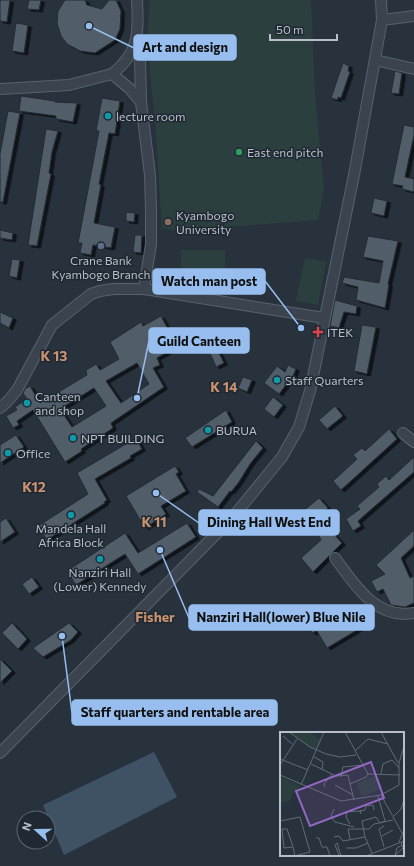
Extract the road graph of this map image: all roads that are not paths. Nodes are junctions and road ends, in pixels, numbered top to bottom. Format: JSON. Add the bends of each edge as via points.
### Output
{"nodes":[{"id":1,"x":137,"y":0,"type":"edge"},
{"id":2,"x":381,"y":0,"type":"edge"},
{"id":3,"x":414,"y":16,"type":"edge"},
{"id":4,"x":382,"y":20,"type":"junction"},
{"id":5,"x":137,"y":38,"type":"junction"},
{"id":6,"x":375,"y":60,"type":"junction"},
{"id":7,"x":414,"y":69,"type":"edge"},
{"id":8,"x":112,"y":74,"type":"junction"},
{"id":9,"x":0,"y":89,"type":"edge"},
{"id":10,"x":141,"y":102,"type":"junction"},
{"id":11,"x":144,"y":290,"type":"junction"},
{"id":12,"x":324,"y":318,"type":"junction"},
{"id":13,"x":0,"y":408,"type":"edge"},
{"id":14,"x":335,"y":558,"type":"dead end"},
{"id":15,"x":414,"y":613,"type":"edge"},
{"id":16,"x":0,"y":753,"type":"edge"}],
"edges":[{"from":1,"to":5,"type":"street"},
{"from":2,"to":4,"type":"street"},
{"from":3,"to":4,"type":"street"},
{"from":4,"to":6,"type":"street"},
{"from":5,"to":8,"type":"street","via":[[131,55],[123,66]]},
{"from":5,"to":10,"type":"street"},
{"from":6,"to":7,"type":"street"},
{"from":6,"to":12,"type":"street"},
{"from":8,"to":9,"type":"street","via":[[69,85]]},
{"from":8,"to":10,"type":"street"},
{"from":10,"to":11,"type":"street","via":[[150,175],[151,210],[151,244]]},
{"from":11,"to":12,"type":"street"},
{"from":11,"to":13,"type":"street","via":[[113,289],[90,294],[61,316],[52,324],[17,390]]},
{"from":12,"to":16,"type":"street","via":[[305,412],[300,427],[282,457],[221,530]]},
{"from":14,"to":15,"type":"street","via":[[356,586],[378,607],[394,614]]}]}
